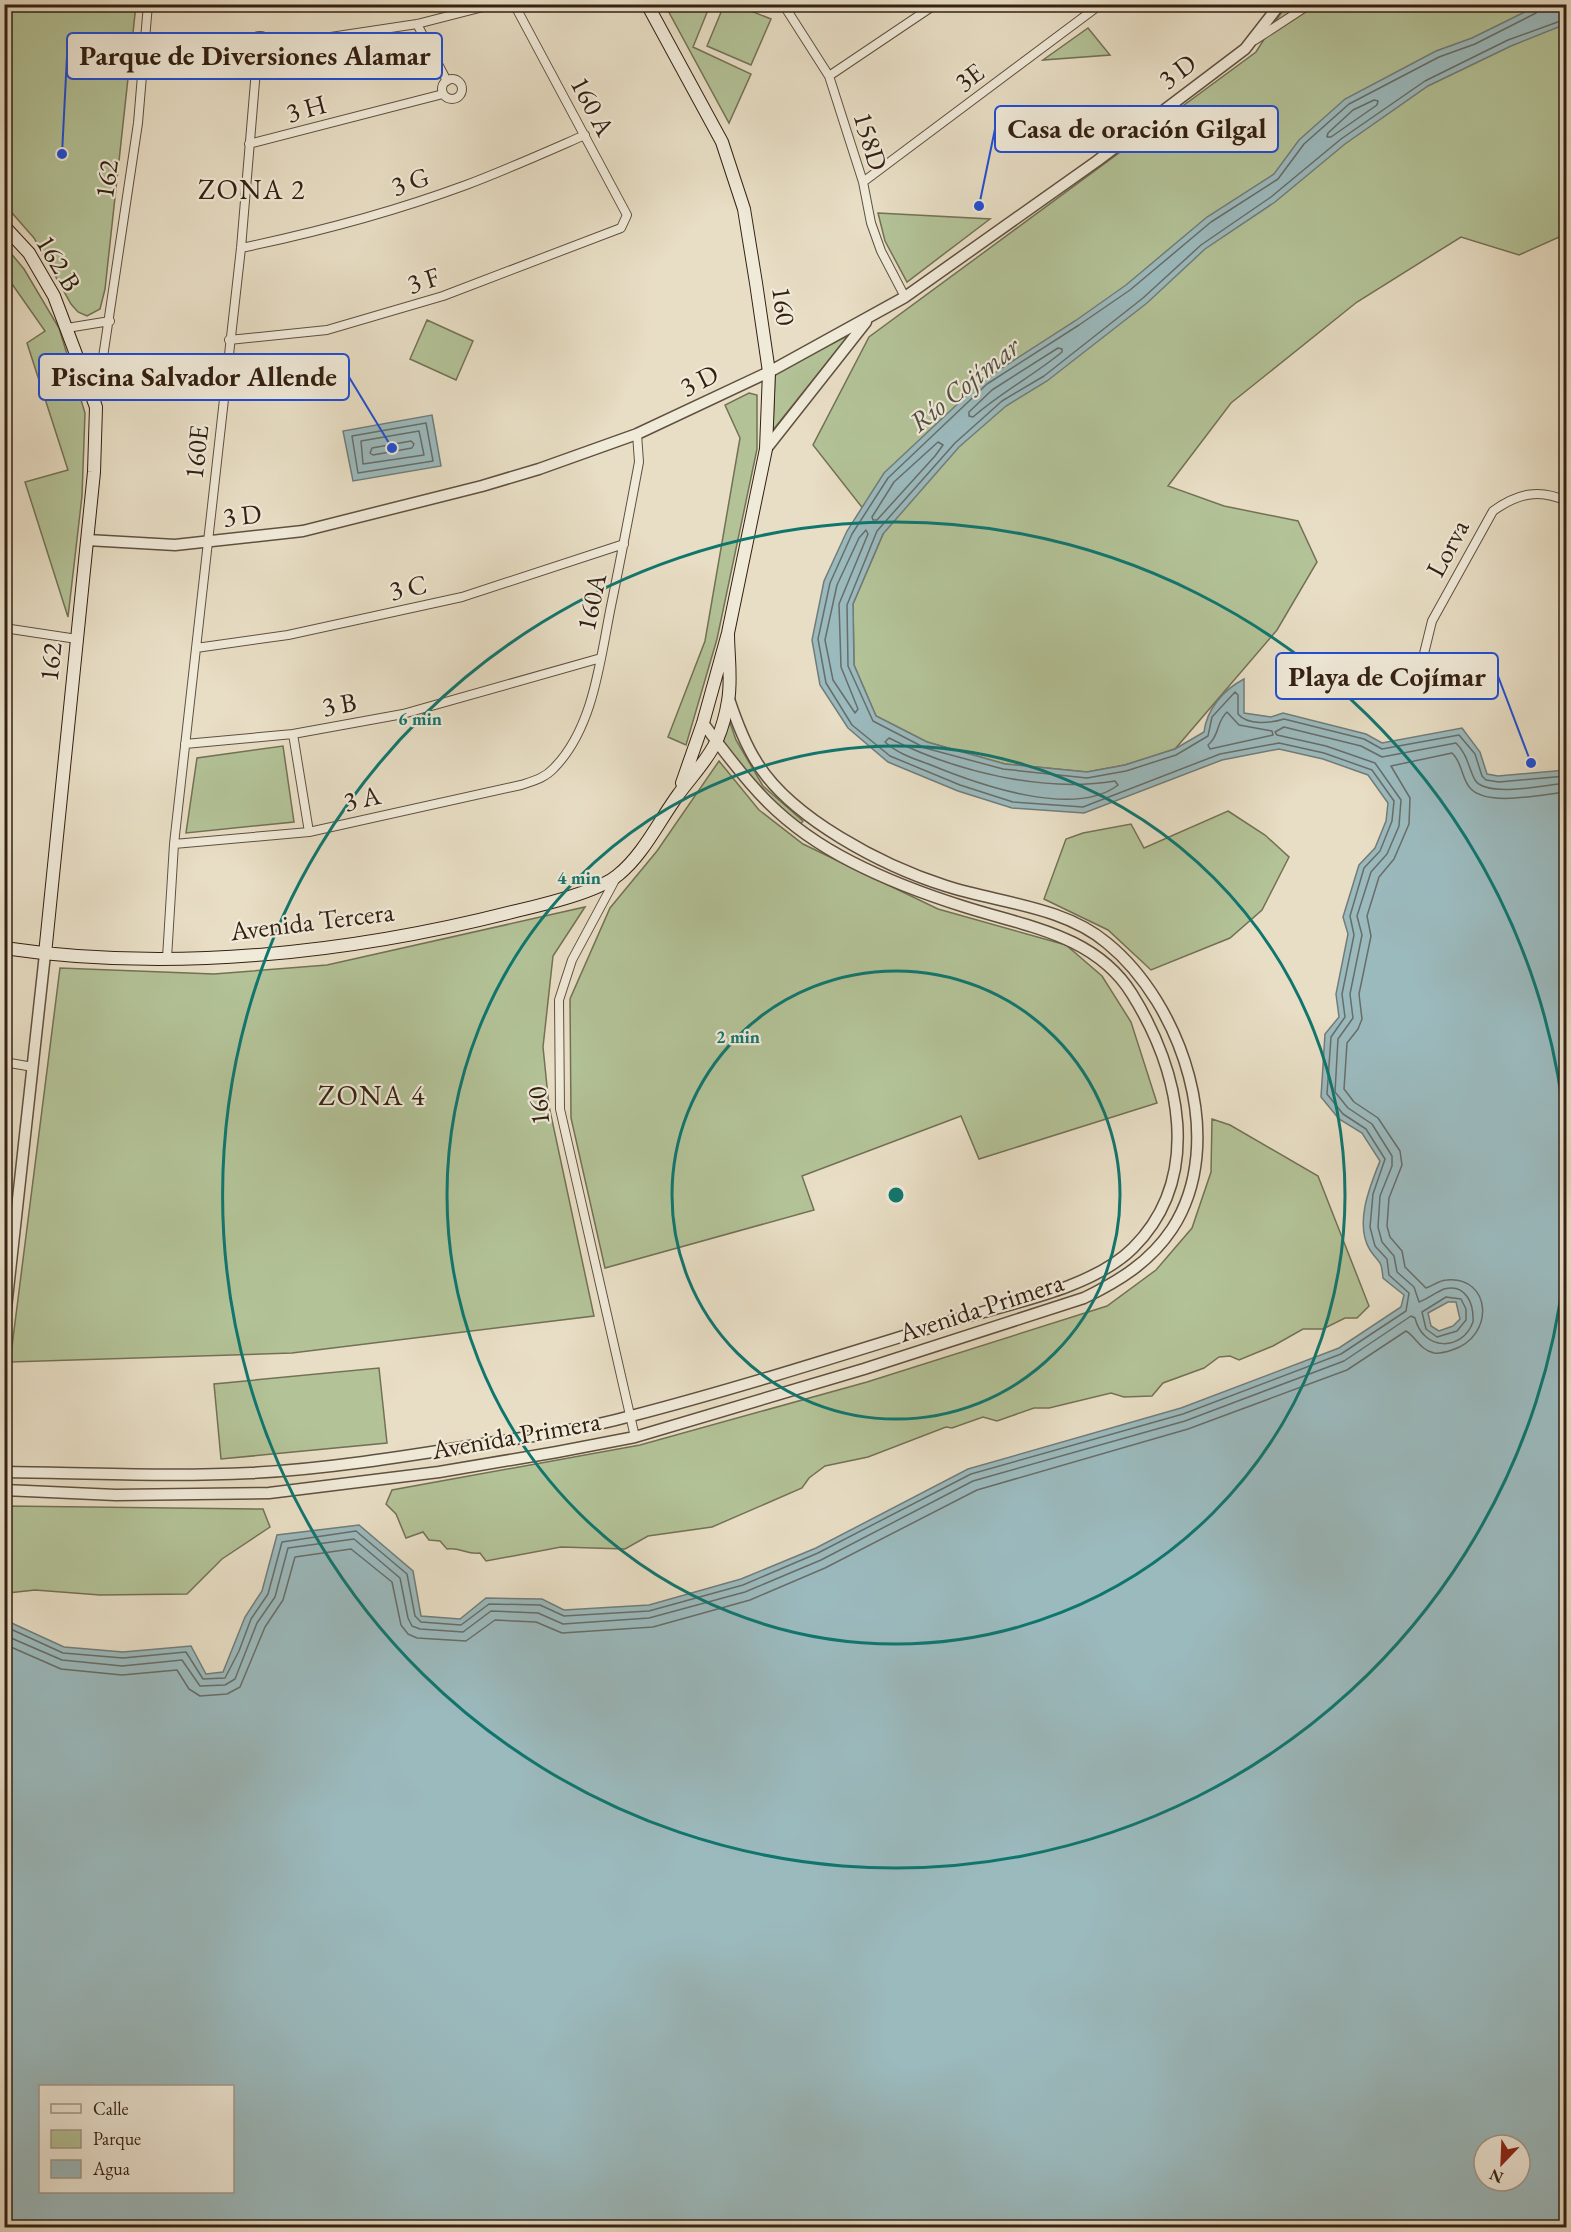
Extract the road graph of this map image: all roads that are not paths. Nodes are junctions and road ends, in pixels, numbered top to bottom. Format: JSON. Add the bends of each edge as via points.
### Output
{"nodes":[{"id":1,"x":148,"y":4,"type":"edge"},
{"id":2,"x":495,"y":4,"type":"edge"},
{"id":3,"x":514,"y":4,"type":"edge"},
{"id":4,"x":647,"y":4,"type":"edge"},
{"id":5,"x":783,"y":4,"type":"edge"},
{"id":6,"x":1101,"y":4,"type":"edge"},
{"id":7,"x":1280,"y":4,"type":"edge"},
{"id":8,"x":1310,"y":4,"type":"edge"},
{"id":9,"x":931,"y":6,"type":"edge"},
{"id":10,"x":417,"y":24,"type":"junction"},
{"id":11,"x":1249,"y":45,"type":"junction"},
{"id":12,"x":271,"y":46,"type":"junction"},
{"id":13,"x":257,"y":58,"type":"junction"},
{"id":14,"x":829,"y":76,"type":"junction"},
{"id":15,"x":447,"y":81,"type":"junction"},
{"id":16,"x":443,"y":94,"type":"junction"},
{"id":17,"x":585,"y":135,"type":"junction"},
{"id":18,"x":249,"y":144,"type":"junction"},
{"id":19,"x":863,"y":182,"type":"junction"},
{"id":20,"x":4,"y":226,"type":"edge"},
{"id":21,"x":621,"y":228,"type":"joint"},
{"id":22,"x":241,"y":248,"type":"junction"},
{"id":23,"x":905,"y":297,"type":"junction"},
{"id":24,"x":868,"y":319,"type":"junction"},
{"id":25,"x":110,"y":321,"type":"junction"},
{"id":26,"x":67,"y":328,"type":"junction"},
{"id":27,"x":229,"y":340,"type":"junction"},
{"id":28,"x":769,"y":372,"type":"junction"},
{"id":29,"x":96,"y":408,"type":"junction"},
{"id":30,"x":637,"y":434,"type":"junction"},
{"id":31,"x":766,"y":449,"type":"junction"},
{"id":32,"x":1566,"y":501,"type":"edge"},
{"id":33,"x":87,"y":540,"type":"junction"},
{"id":34,"x":208,"y":542,"type":"junction"},
{"id":35,"x":624,"y":544,"type":"junction"},
{"id":36,"x":4,"y":628,"type":"edge"},
{"id":37,"x":728,"y":633,"type":"junction"},
{"id":38,"x":77,"y":639,"type":"junction"},
{"id":39,"x":196,"y":648,"type":"junction"},
{"id":40,"x":601,"y":658,"type":"junction"},
{"id":41,"x":1417,"y":682,"type":"dead end"},
{"id":42,"x":729,"y":699,"type":"junction"},
{"id":43,"x":707,"y":705,"type":"junction"},
{"id":44,"x":703,"y":723,"type":"junction"},
{"id":45,"x":293,"y":734,"type":"junction"},
{"id":46,"x":716,"y":742,"type":"junction"},
{"id":47,"x":185,"y":744,"type":"junction"},
{"id":48,"x":554,"y":769,"type":"joint"},
{"id":49,"x":678,"y":795,"type":"junction"},
{"id":50,"x":309,"y":832,"type":"junction"},
{"id":51,"x":174,"y":844,"type":"junction"},
{"id":52,"x":618,"y":875,"type":"junction"},
{"id":53,"x":4,"y":948,"type":"edge"},
{"id":54,"x":45,"y":954,"type":"junction"},
{"id":55,"x":167,"y":958,"type":"junction"},
{"id":56,"x":4,"y":1062,"type":"edge"},
{"id":57,"x":33,"y":1067,"type":"junction"},
{"id":58,"x":1196,"y":1105,"type":"junction"},
{"id":59,"x":1178,"y":1107,"type":"junction"},
{"id":60,"x":1077,"y":1283,"type":"junction"},
{"id":61,"x":1084,"y":1298,"type":"junction"},
{"id":62,"x":4,"y":1326,"type":"edge"},
{"id":63,"x":856,"y":1351,"type":"junction"},
{"id":64,"x":864,"y":1369,"type":"junction"},
{"id":65,"x":630,"y":1417,"type":"junction"},
{"id":66,"x":635,"y":1437,"type":"junction"},
{"id":67,"x":4,"y":1472,"type":"edge"},
{"id":68,"x":4,"y":1490,"type":"edge"}],
"edges":[{"from":1,"to":25,"type":"street","name":"162","via":[[138,123]]},
{"from":2,"to":10,"type":"street"},
{"from":3,"to":17,"type":"street","name":"160 A"},
{"from":4,"to":28,"type":"main road","name":"160","via":[[722,142],[750,239]]},
{"from":5,"to":14,"type":"street","name":"158D"},
{"from":6,"to":19,"type":"street","name":"3E"},
{"from":7,"to":11,"type":"street","name":"3 D"},
{"from":8,"to":11,"type":"street"},
{"from":9,"to":14,"type":"street"},
{"from":10,"to":12,"type":"street"},
{"from":10,"to":15,"type":"street"},
{"from":11,"to":23,"type":"street","name":"3 D","via":[[1097,161]]},
{"from":12,"to":13,"type":"street","via":[[266,57]]},
{"from":12,"to":13,"type":"street","via":[[265,37],[253,38],[249,51]]},
{"from":13,"to":18,"type":"street","name":"160E"},
{"from":14,"to":19,"type":"street","name":"158D"},
{"from":15,"to":16,"type":"street","via":[[442,87]]},
{"from":15,"to":16,"type":"street","via":[[459,82],[461,93],[452,99]]},
{"from":16,"to":18,"type":"street","name":"3 H"},
{"from":17,"to":21,"type":"street","name":"160 A","via":[[627,215]]},
{"from":17,"to":22,"type":"street","name":"3 G","via":[[466,185],[366,218]]},
{"from":18,"to":22,"type":"street","name":"160E"},
{"from":19,"to":23,"type":"street","name":"158D","via":[[881,251]]},
{"from":20,"to":26,"type":"main road","name":"162 B","via":[[29,253]]},
{"from":21,"to":27,"type":"street","name":"3 F","via":[[443,297],[337,327]]},
{"from":22,"to":27,"type":"street","name":"160E"},
{"from":23,"to":24,"type":"street","name":"3 D"},
{"from":24,"to":28,"type":"street","name":"3 D"},
{"from":24,"to":31,"type":"street"},
{"from":25,"to":26,"type":"street","name":"162 B"},
{"from":25,"to":29,"type":"street","name":"162"},
{"from":26,"to":29,"type":"main road","name":"162 B"},
{"from":27,"to":34,"type":"street","name":"160E"},
{"from":28,"to":30,"type":"street","name":"3 D"},
{"from":28,"to":31,"type":"main road","name":"160"},
{"from":29,"to":33,"type":"main road","name":"162"},
{"from":30,"to":34,"type":"street","name":"3 D","via":[[539,469],[358,519],[303,531]]},
{"from":30,"to":35,"type":"street","name":"160A","via":[[639,462]]},
{"from":31,"to":37,"type":"main road","name":"160"},
{"from":32,"to":41,"type":"street","name":"Lorva","via":[[1528,492],[1493,511],[1432,621]]},
{"from":33,"to":34,"type":"street","name":"3 D","via":[[175,545]]},
{"from":33,"to":38,"type":"main road","name":"162"},
{"from":34,"to":39,"type":"street","name":"160E"},
{"from":35,"to":39,"type":"street","name":"3 C","via":[[462,597],[288,635]]},
{"from":35,"to":40,"type":"street","name":"160A"},
{"from":36,"to":38,"type":"street"},
{"from":37,"to":42,"type":"main road","name":"160"},
{"from":37,"to":43,"type":"main road","name":"160"},
{"from":38,"to":54,"type":"main road","name":"162"},
{"from":39,"to":47,"type":"street","name":"160E"},
{"from":40,"to":45,"type":"street","name":"3 B","via":[[403,714]]},
{"from":40,"to":48,"type":"street","name":"160A","via":[[588,708]]},
{"from":42,"to":43,"type":"main road"},
{"from":42,"to":46,"type":"main road","name":"160"},
{"from":42,"to":58,"type":"street","name":"Avenida Primera","via":[[756,762],[803,814],[886,862],[945,886],[1064,919],[1106,941],[1136,969],[1160,1004],[1178,1043]]},
{"from":43,"to":44,"type":"main road","name":"160"},
{"from":44,"to":46,"type":"street","name":"Avenida Primera"},
{"from":44,"to":49,"type":"main road","name":"160"},
{"from":45,"to":47,"type":"street","name":"3 B"},
{"from":45,"to":50,"type":"street"},
{"from":46,"to":49,"type":"main road","name":"160"},
{"from":46,"to":59,"type":"street","name":"Avenida Primera","via":[[762,800],[804,835],[852,862],[906,887],[966,908],[1031,924],[1088,950],[1130,991],[1157,1040]]},
{"from":47,"to":51,"type":"street","name":"160E"},
{"from":48,"to":50,"type":"street","name":"3 A","via":[[521,785]]},
{"from":49,"to":52,"type":"main road","name":"160"},
{"from":50,"to":51,"type":"street","name":"3 A"},
{"from":51,"to":55,"type":"street","name":"160E"},
{"from":52,"to":55,"type":"main road","name":"Avenida Tercera","via":[[551,902],[375,941],[299,952]]},
{"from":52,"to":65,"type":"street","name":"160","via":[[572,960],[557,1017],[560,1109]]},
{"from":53,"to":54,"type":"main road","name":"Avenida Tercera"},
{"from":54,"to":55,"type":"main road","name":"Avenida Tercera"},
{"from":54,"to":57,"type":"street","name":"162"},
{"from":56,"to":57,"type":"street"},
{"from":57,"to":62,"type":"street","name":"162"},
{"from":58,"to":59,"type":"street"},
{"from":58,"to":61,"type":"street","name":"Avenida Primera","via":[[1198,1143],[1191,1189],[1173,1228],[1133,1270]]},
{"from":59,"to":60,"type":"street","name":"Avenida Primera","via":[[1177,1165],[1156,1220],[1132,1249],[1112,1265]]},
{"from":60,"to":61,"type":"street"},
{"from":60,"to":63,"type":"street","name":"Avenida Primera"},
{"from":61,"to":64,"type":"street","name":"Avenida Primera"},
{"from":63,"to":64,"type":"street"},
{"from":63,"to":65,"type":"street","name":"Avenida Primera"},
{"from":64,"to":66,"type":"street","name":"Avenida Primera"},
{"from":65,"to":66,"type":"street","name":"160"},
{"from":65,"to":67,"type":"street","name":"Avenida Primera","via":[[583,1428],[342,1465],[250,1473]]},
{"from":66,"to":68,"type":"street","name":"Avenida Primera","via":[[439,1472],[269,1493],[116,1495]]}]}
